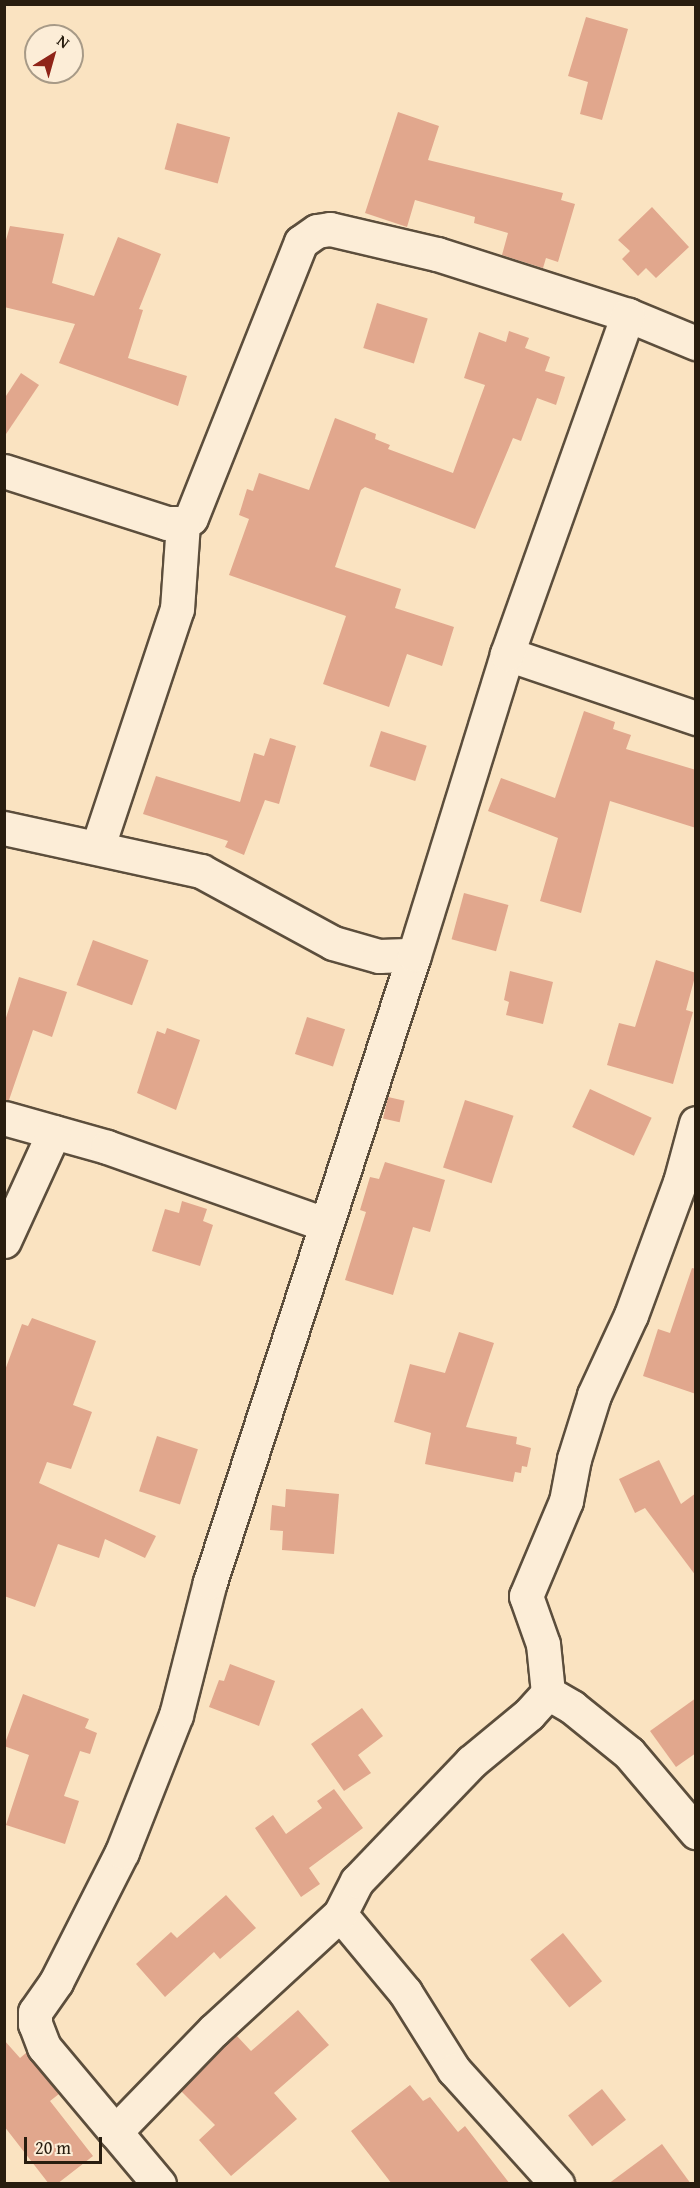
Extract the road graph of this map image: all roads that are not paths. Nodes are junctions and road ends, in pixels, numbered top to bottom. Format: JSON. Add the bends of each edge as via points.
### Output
{"nodes":[{"id":1,"x":628,"y":315,"type":"junction"},
{"id":2,"x":696,"y":343,"type":"edge"},
{"id":3,"x":4,"y":471,"type":"edge"},
{"id":4,"x":183,"y":523,"type":"junction"},
{"id":5,"x":507,"y":654,"type":"junction"},
{"id":6,"x":696,"y":718,"type":"edge"},
{"id":7,"x":4,"y":828,"type":"edge"},
{"id":8,"x":98,"y":846,"type":"junction"},
{"id":9,"x":414,"y":955,"type":"junction"},
{"id":10,"x":4,"y":1118,"type":"edge"},
{"id":11,"x":696,"y":1123,"type":"edge"},
{"id":12,"x":54,"y":1132,"type":"junction"},
{"id":13,"x":325,"y":1224,"type":"junction"},
{"id":14,"x":4,"y":1241,"type":"edge"},
{"id":15,"x":548,"y":1693,"type":"junction"},
{"id":16,"x":696,"y":1832,"type":"edge"},
{"id":17,"x":340,"y":1914,"type":"junction"},
{"id":18,"x":115,"y":2132,"type":"junction"},
{"id":19,"x":159,"y":2184,"type":"edge"},
{"id":20,"x":557,"y":2184,"type":"edge"}],
"edges":[{"from":1,"to":2,"type":"street"},
{"from":1,"to":4,"type":"street","via":[[437,254],[330,229],[307,236],[195,511]]},
{"from":1,"to":5,"type":"street"},
{"from":3,"to":4,"type":"street","via":[[167,523]]},
{"from":4,"to":8,"type":"street","via":[[177,609]]},
{"from":5,"to":6,"type":"street"},
{"from":5,"to":9,"type":"street"},
{"from":7,"to":8,"type":"street","via":[[31,837]]},
{"from":8,"to":9,"type":"street","via":[[213,876],[333,943],[379,956]]},
{"from":9,"to":13,"type":"street"},
{"from":10,"to":12,"type":"street"},
{"from":11,"to":15,"type":"street","via":[[680,1182],[631,1315],[594,1395],[566,1501],[526,1596],[543,1644]]},
{"from":12,"to":13,"type":"street"},
{"from":12,"to":14,"type":"street"},
{"from":13,"to":18,"type":"street","via":[[210,1582],[176,1715],[118,1860],[56,1982],[36,2012],[35,2024],[44,2047]]},
{"from":15,"to":16,"type":"street","via":[[572,1707],[629,1753]]},
{"from":15,"to":17,"type":"street","via":[[471,1762],[357,1881]]},
{"from":17,"to":18,"type":"street","via":[[214,2030]]},
{"from":17,"to":20,"type":"street","via":[[405,1992],[454,2070]]},
{"from":18,"to":19,"type":"street"}]}
